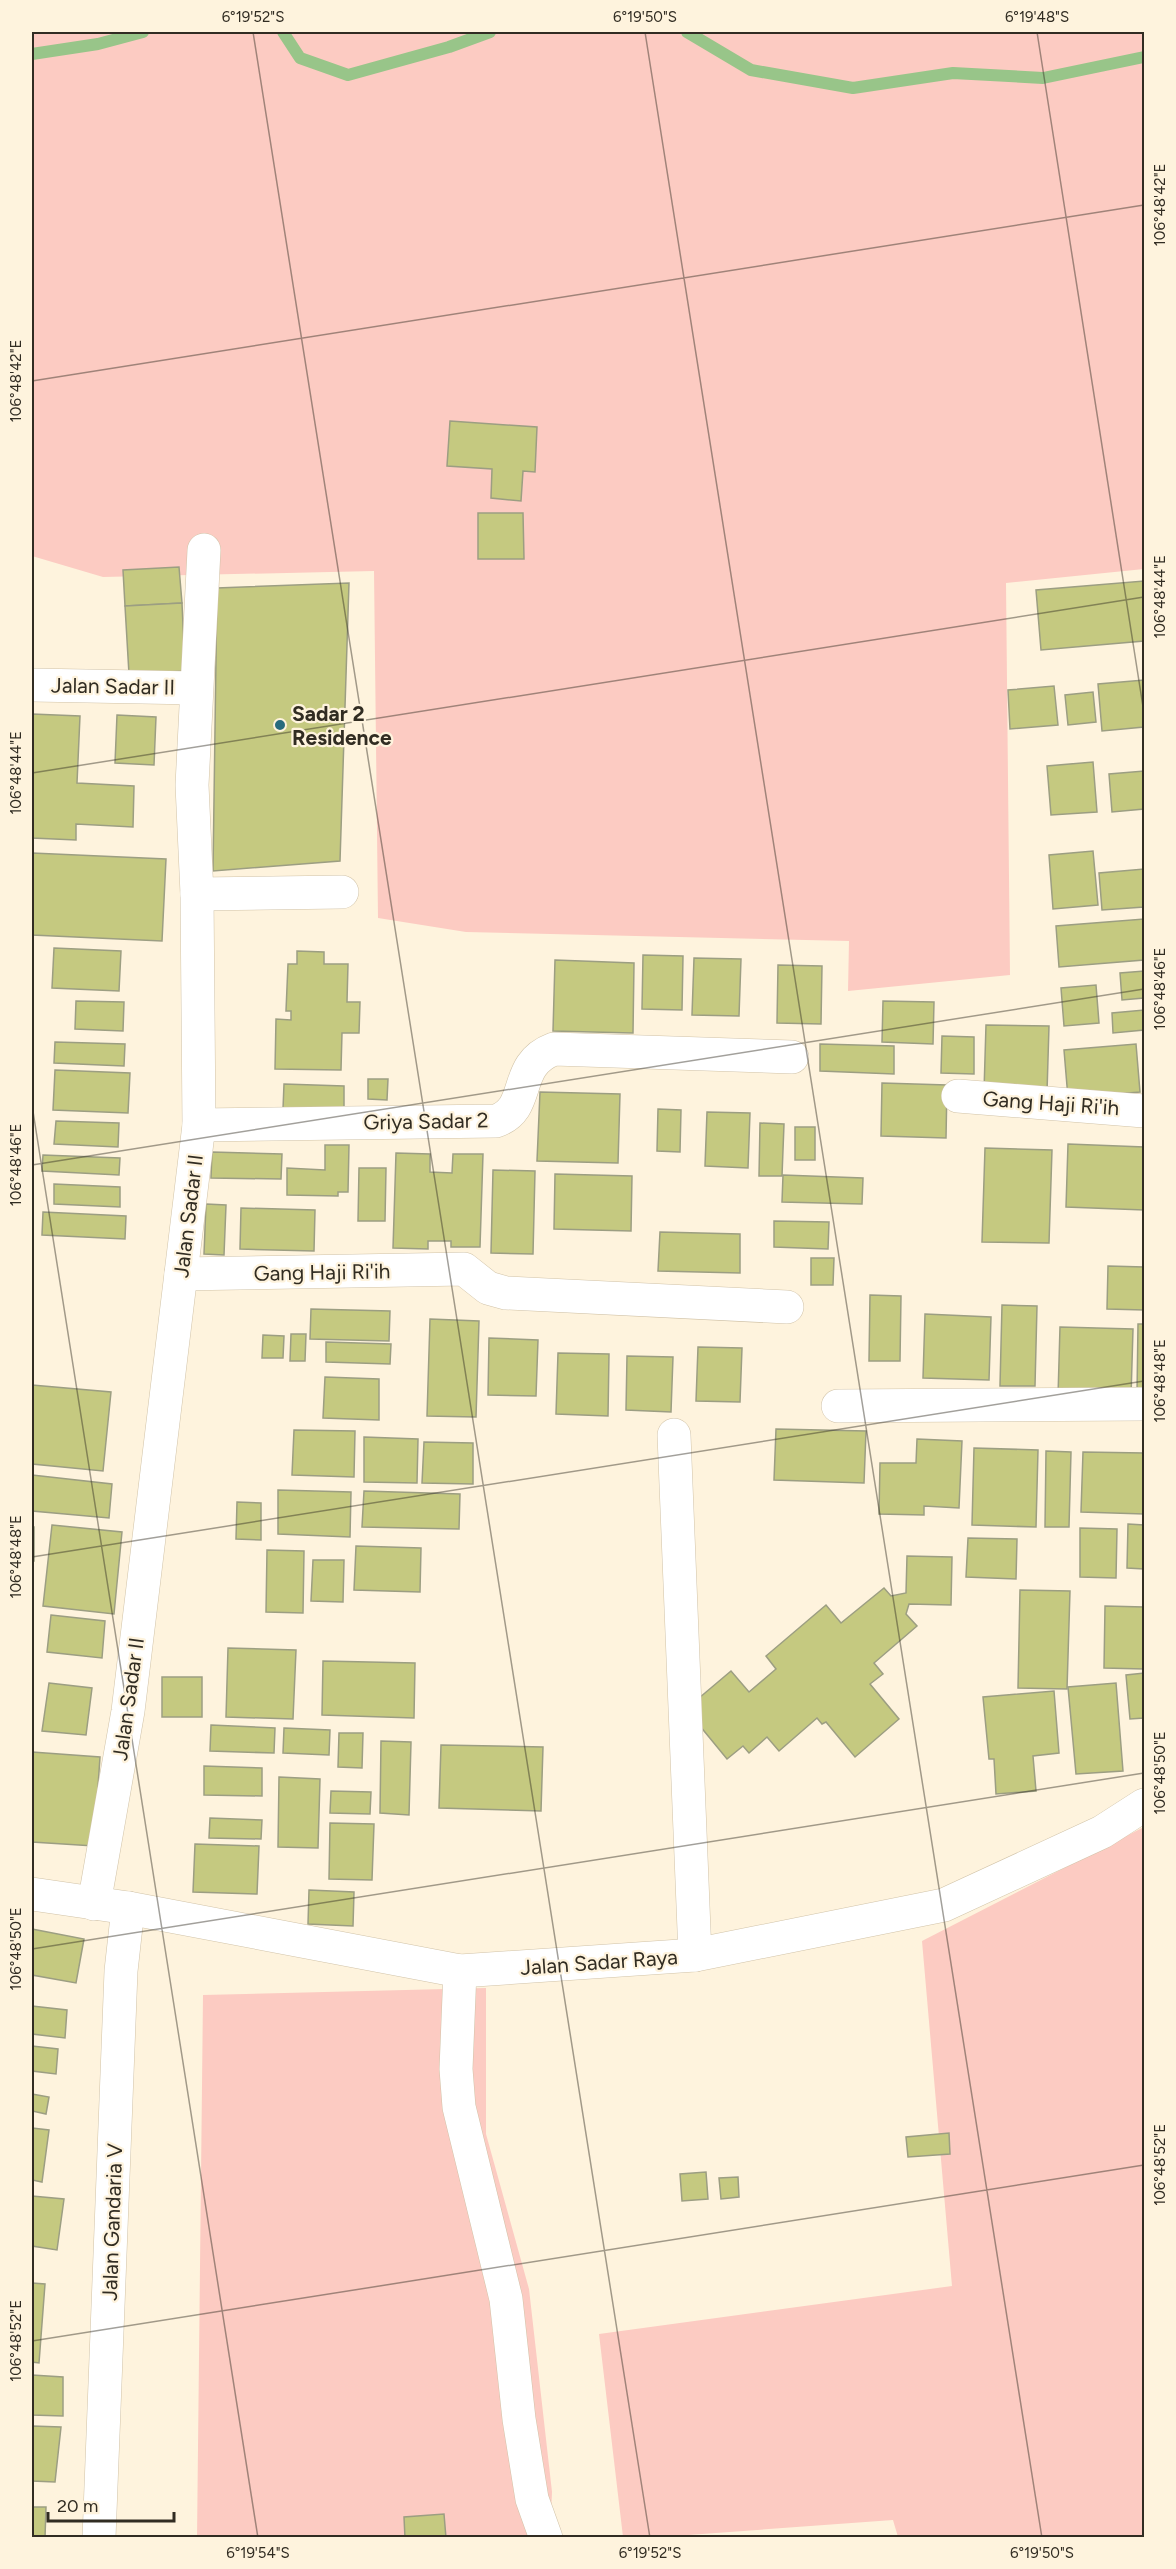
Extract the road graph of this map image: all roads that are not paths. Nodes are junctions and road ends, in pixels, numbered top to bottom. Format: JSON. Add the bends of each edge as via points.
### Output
{"nodes":[{"id":1,"x":204,"y":550,"type":"dead end"},
{"id":2,"x":32,"y":685,"type":"edge"},
{"id":3,"x":196,"y":688,"type":"junction"},
{"id":4,"x":342,"y":892,"type":"dead end"},
{"id":5,"x":197,"y":894,"type":"junction"},
{"id":6,"x":792,"y":1058,"type":"dead end"},
{"id":7,"x":958,"y":1096,"type":"dead end"},
{"id":8,"x":1144,"y":1111,"type":"edge"},
{"id":9,"x":199,"y":1125,"type":"junction"},
{"id":10,"x":181,"y":1274,"type":"junction"},
{"id":11,"x":787,"y":1307,"type":"dead end"},
{"id":12,"x":1144,"y":1404,"type":"edge"},
{"id":13,"x":838,"y":1406,"type":"dead end"},
{"id":14,"x":674,"y":1435,"type":"dead end"},
{"id":15,"x":1144,"y":1805,"type":"edge"},
{"id":16,"x":32,"y":1894,"type":"edge"},
{"id":17,"x":94,"y":1904,"type":"junction"},
{"id":18,"x":128,"y":1908,"type":"junction"},
{"id":19,"x":695,"y":1955,"type":"junction"},
{"id":20,"x":460,"y":1971,"type":"junction"},
{"id":21,"x":99,"y":2538,"type":"edge"},
{"id":22,"x":546,"y":2538,"type":"edge"}],
"edges":[{"from":1,"to":3,"type":"street"},
{"from":2,"to":3,"type":"street","name":"Jalan Sadar II"},
{"from":3,"to":5,"type":"street","name":"Jalan Sadar II","via":[[192,785]]},
{"from":4,"to":5,"type":"street"},
{"from":5,"to":9,"type":"street","name":"Jalan Sadar II"},
{"from":6,"to":9,"type":"street","name":"Griya Sadar 2","via":[[554,1049],[532,1061],[513,1109],[508,1117],[496,1120]]},
{"from":7,"to":8,"type":"street","name":"Gang Haji Ri'ih"},
{"from":9,"to":10,"type":"street","name":"Jalan Sadar II"},
{"from":10,"to":11,"type":"street","name":"Gang Haji Ri'ih","via":[[464,1269],[488,1288],[506,1293]]},
{"from":10,"to":17,"type":"street","name":"Jalan Sadar II","via":[[128,1711]]},
{"from":12,"to":13,"type":"street"},
{"from":14,"to":19,"type":"street"},
{"from":15,"to":19,"type":"street","name":"Jalan Sadar Raya","via":[[1102,1832],[944,1905]]},
{"from":16,"to":17,"type":"street","name":"Jalan Sadar Raya"},
{"from":17,"to":18,"type":"street","name":"Jalan Sadar Raya"},
{"from":18,"to":20,"type":"street","name":"Jalan Sadar Raya"},
{"from":18,"to":21,"type":"street","name":"Jalan Gandaria V","via":[[121,1971]]},
{"from":19,"to":20,"type":"street","name":"Jalan Sadar Raya"},
{"from":20,"to":22,"type":"street","via":[[456,2069],[459,2107],[506,2299],[532,2499]]}]}
